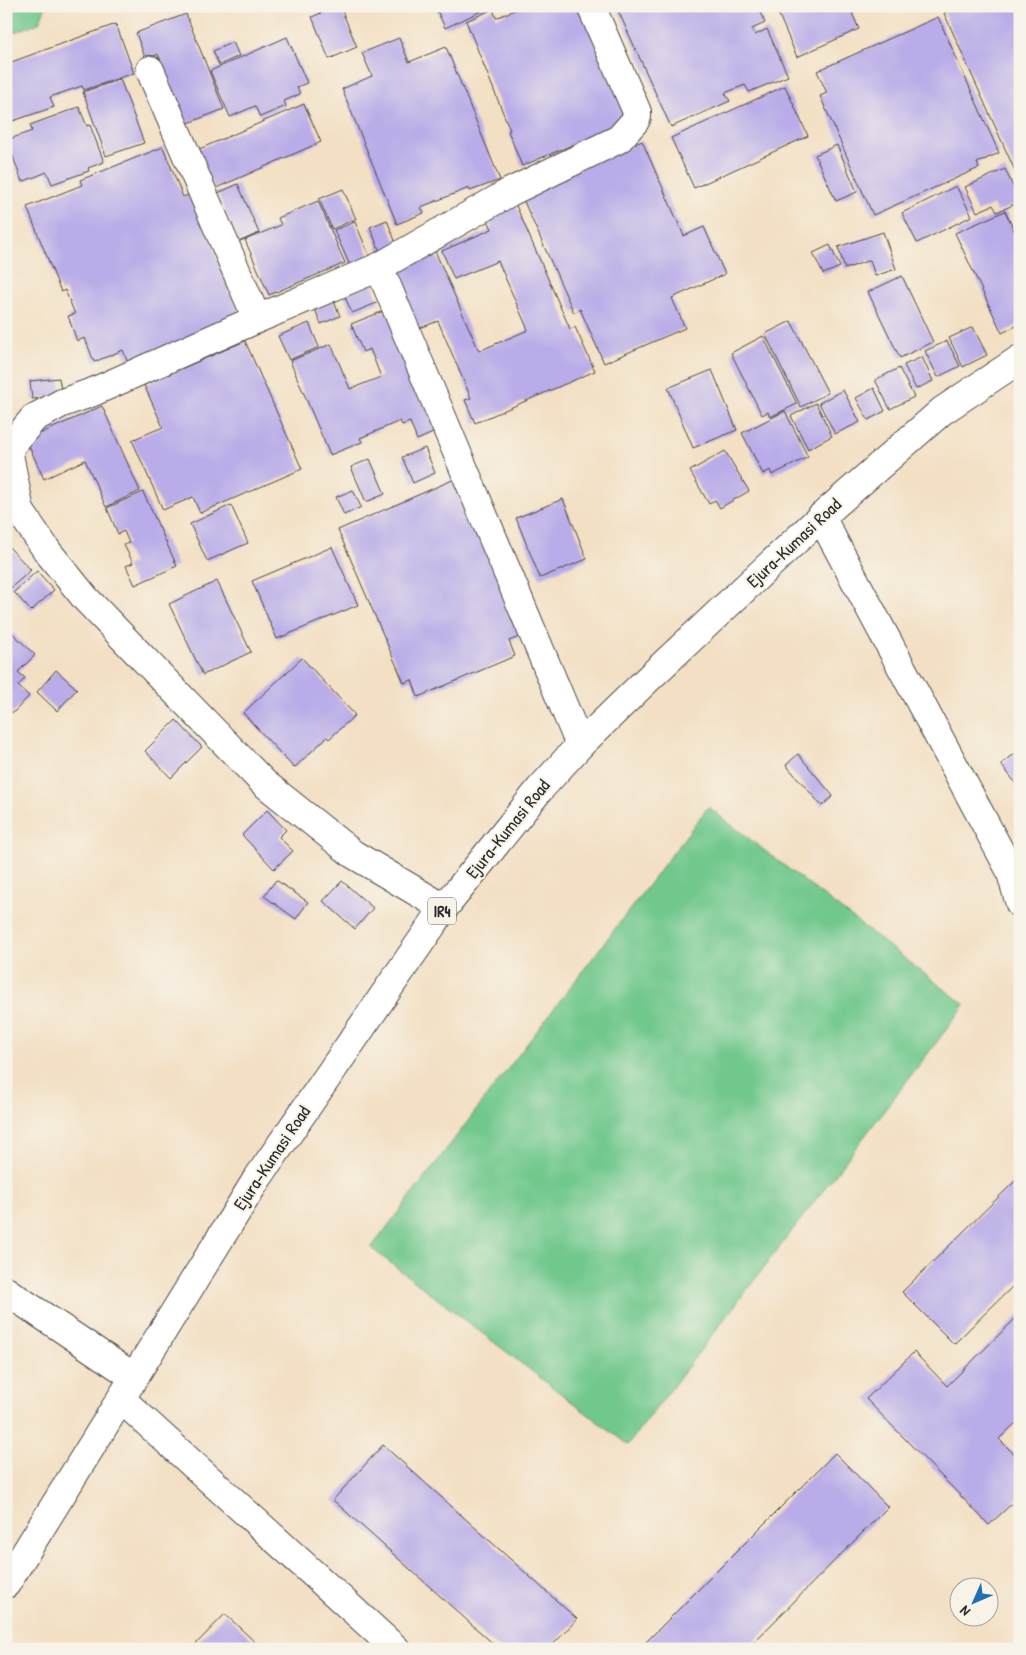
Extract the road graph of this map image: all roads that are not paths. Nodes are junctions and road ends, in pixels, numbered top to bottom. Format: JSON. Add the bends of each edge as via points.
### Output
{"nodes":[{"id":1,"x":591,"y":6,"type":"edge"},
{"id":2,"x":150,"y":70,"type":"dead end"},
{"id":3,"x":380,"y":267,"type":"junction"},
{"id":4,"x":257,"y":319,"type":"junction"},
{"id":5,"x":1020,"y":359,"type":"edge"},
{"id":6,"x":821,"y":517,"type":"junction"},
{"id":7,"x":580,"y":744,"type":"junction"},
{"id":8,"x":1015,"y":866,"type":"edge"},
{"id":9,"x":1020,"y":904,"type":"edge"},
{"id":10,"x":444,"y":908,"type":"junction"},
{"id":11,"x":6,"y":1291,"type":"edge"},
{"id":12,"x":128,"y":1388,"type":"junction"},
{"id":13,"x":6,"y":1584,"type":"edge"},
{"id":14,"x":396,"y":1649,"type":"edge"}],
"edges":[{"from":1,"to":3,"type":"street","via":[[637,112],[635,121],[619,139],[510,192]]},
{"from":2,"to":4,"type":"street"},
{"from":3,"to":4,"type":"street"},
{"from":3,"to":7,"type":"street"},
{"from":4,"to":10,"type":"street","via":[[34,418],[8,449],[20,511],[86,598],[264,783],[353,854]]},
{"from":5,"to":6,"type":"street","name":"Ejura-Kumasi Road","number":"IR4","via":[[942,411]]},
{"from":6,"to":7,"type":"street","name":"Ejura-Kumasi Road","number":"IR4"},
{"from":6,"to":8,"type":"street"},
{"from":7,"to":10,"type":"street","name":"Ejura-Kumasi Road","number":"IR4"},
{"from":8,"to":9,"type":"street"},
{"from":10,"to":12,"type":"street","name":"Ejura-Kumasi Road","number":"IR4","via":[[255,1182]]},
{"from":11,"to":12,"type":"street"},
{"from":12,"to":13,"type":"street","name":"Ejura-Kumasi Road","number":"IR4"},
{"from":12,"to":14,"type":"street"}]}
